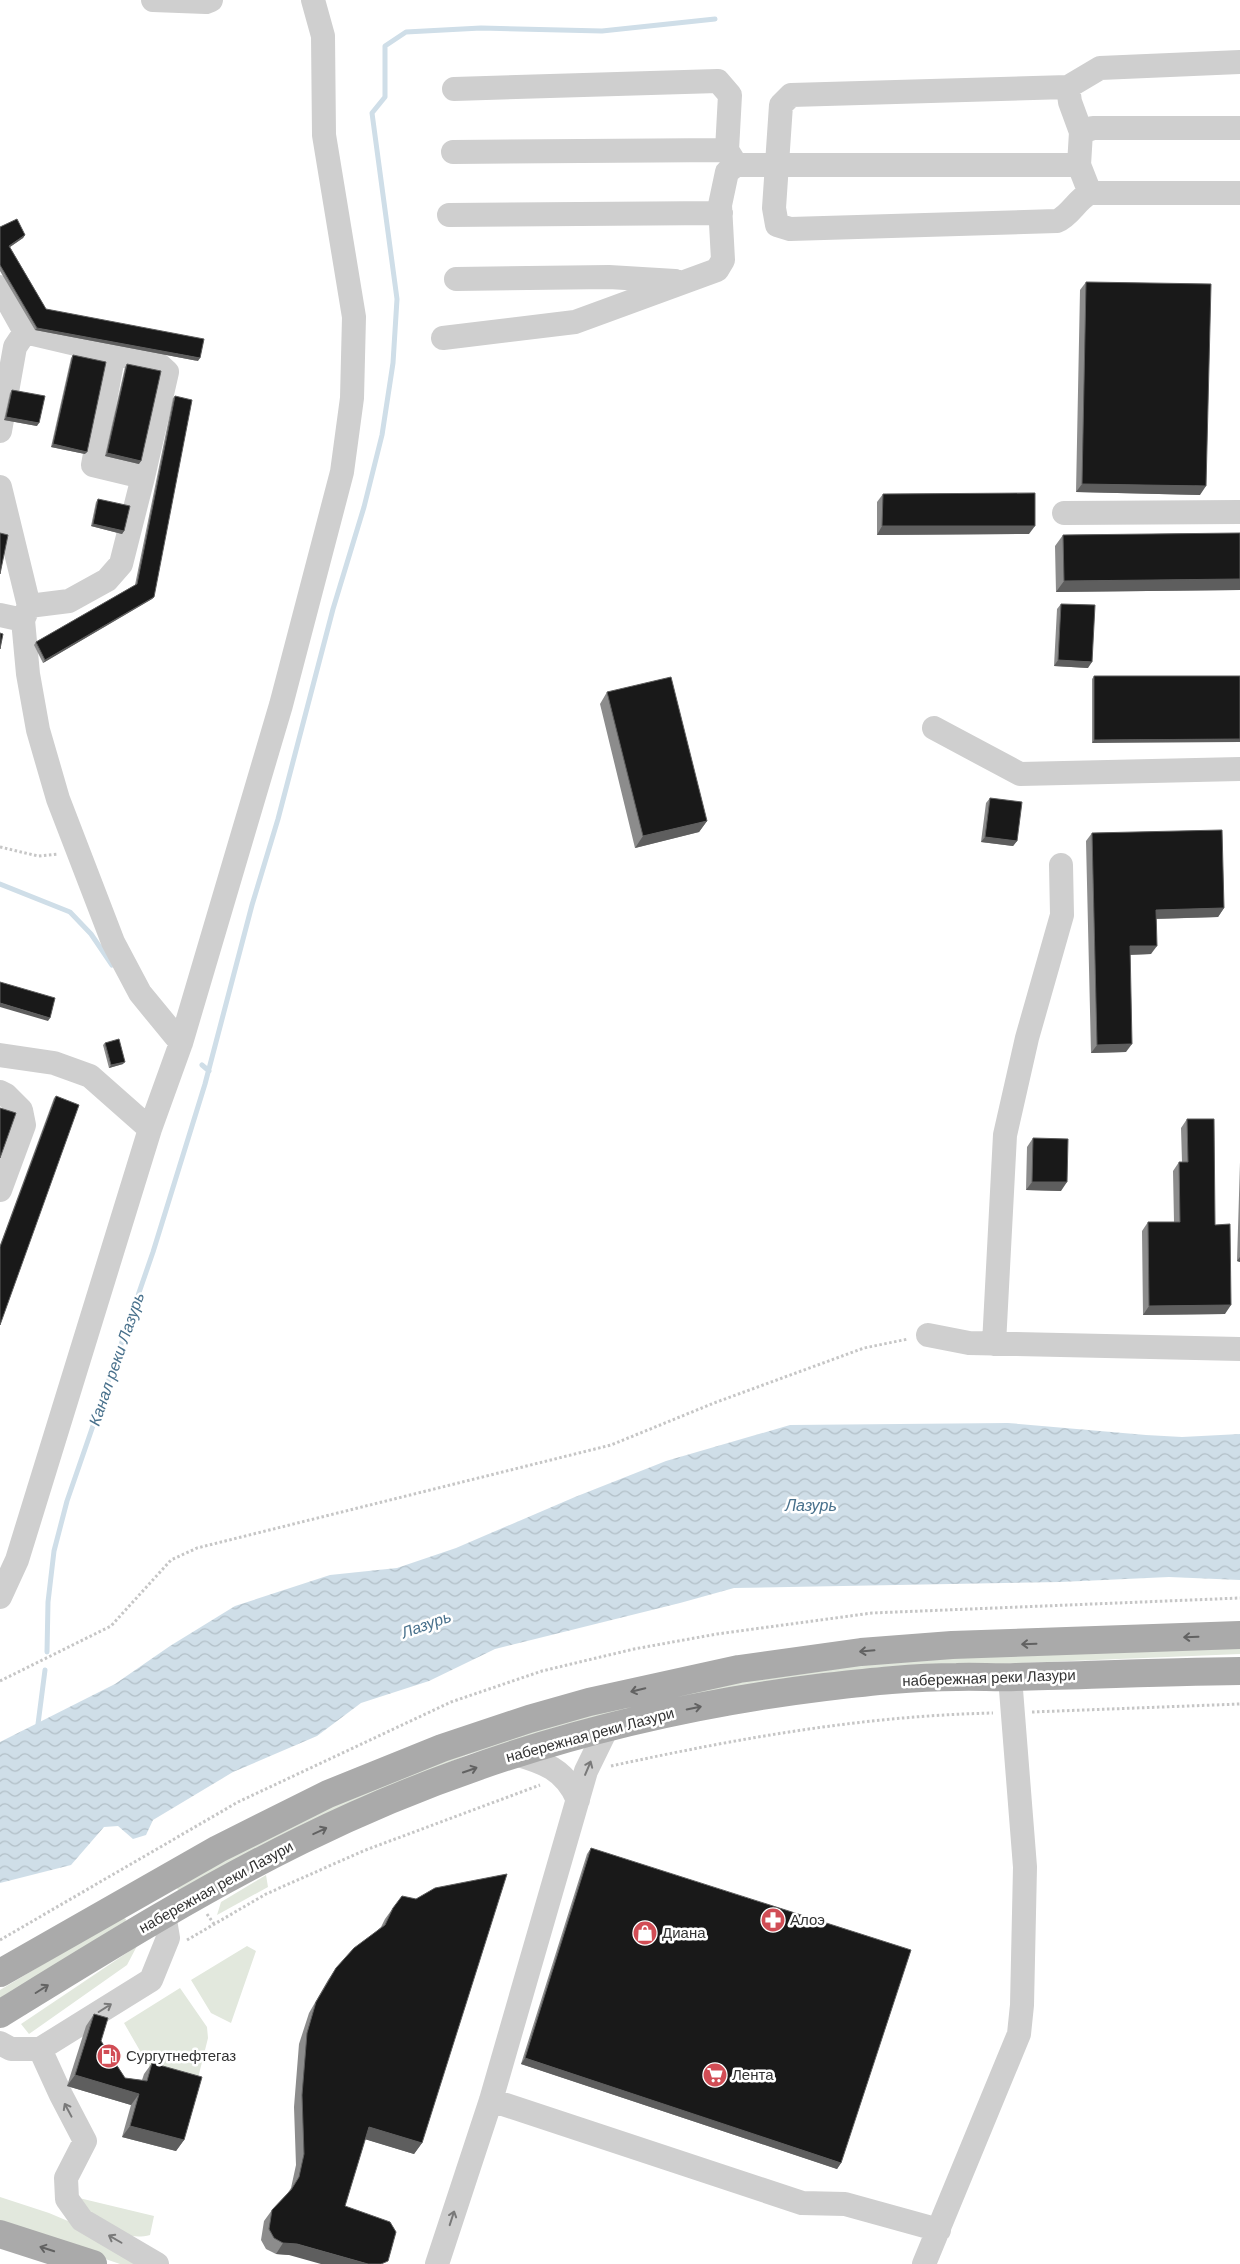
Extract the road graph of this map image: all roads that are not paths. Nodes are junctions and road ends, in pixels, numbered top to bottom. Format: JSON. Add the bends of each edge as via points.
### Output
{"nodes":[{"id":1,"x":153,"y":0,"type":"edge"},
{"id":2,"x":211,"y":0,"type":"edge"},
{"id":3,"x":313,"y":0,"type":"edge"},
{"id":4,"x":1240,"y":62,"type":"edge"},
{"id":5,"x":1068,"y":87,"type":"junction"},
{"id":6,"x":454,"y":89,"type":"dead end"},
{"id":7,"x":1240,"y":128,"type":"edge"},
{"id":8,"x":1081,"y":132,"type":"junction"},
{"id":9,"x":453,"y":152,"type":"dead end"},
{"id":10,"x":732,"y":157,"type":"junction"},
{"id":11,"x":777,"y":165,"type":"junction"},
{"id":12,"x":1079,"y":165,"type":"junction"},
{"id":13,"x":1090,"y":193,"type":"junction"},
{"id":14,"x":1240,"y":193,"type":"edge"},
{"id":15,"x":721,"y":213,"type":"junction"},
{"id":16,"x":449,"y":215,"type":"dead end"},
{"id":17,"x":456,"y":279,"type":"dead end"},
{"id":18,"x":687,"y":281,"type":"junction"},
{"id":19,"x":0,"y":287,"type":"edge"},
{"id":20,"x":25,"y":332,"type":"junction"},
{"id":21,"x":442,"y":338,"type":"dead end"},
{"id":22,"x":114,"y":352,"type":"junction"},
{"id":23,"x":0,"y":431,"type":"edge"},
{"id":24,"x":143,"y":477,"type":"junction"},
{"id":25,"x":0,"y":487,"type":"edge"},
{"id":26,"x":1240,"y":512,"type":"edge"},
{"id":27,"x":1064,"y":514,"type":"dead end"},
{"id":28,"x":17,"y":613,"type":"edge"},
{"id":29,"x":934,"y":728,"type":"dead end"},
{"id":30,"x":1240,"y":769,"type":"edge"},
{"id":31,"x":1061,"y":865,"type":"dead end"},
{"id":32,"x":181,"y":1043,"type":"junction"},
{"id":33,"x":0,"y":1055,"type":"edge"},
{"id":34,"x":0,"y":1092,"type":"edge"},
{"id":35,"x":150,"y":1129,"type":"junction"},
{"id":36,"x":0,"y":1190,"type":"edge"},
{"id":37,"x":928,"y":1334,"type":"road end"},
{"id":38,"x":994,"y":1344,"type":"junction"},
{"id":39,"x":1240,"y":1349,"type":"edge"},
{"id":40,"x":0,"y":1598,"type":"edge"},
{"id":41,"x":1240,"y":1635,"type":"edge"},
{"id":42,"x":1240,"y":1671,"type":"edge"},
{"id":43,"x":1010,"y":1677,"type":"junction"},
{"id":44,"x":607,"y":1728,"type":"junction"},
{"id":45,"x":515,"y":1754,"type":"junction"},
{"id":46,"x":577,"y":1805,"type":"junction"},
{"id":47,"x":165,"y":1880,"type":"junction"},
{"id":48,"x":120,"y":1906,"type":"junction"},
{"id":49,"x":171,"y":1910,"type":"junction"},
{"id":50,"x":135,"y":1931,"type":"junction"},
{"id":51,"x":0,"y":1973,"type":"edge"},
{"id":52,"x":0,"y":2014,"type":"edge"},
{"id":53,"x":0,"y":2043,"type":"edge"},
{"id":54,"x":40,"y":2049,"type":"junction"},
{"id":55,"x":491,"y":2100,"type":"junction"},
{"id":56,"x":939,"y":2230,"type":"junction"},
{"id":57,"x":0,"y":2234,"type":"edge"},
{"id":58,"x":0,"y":2253,"type":"edge"},
{"id":59,"x":35,"y":2264,"type":"edge"},
{"id":60,"x":93,"y":2264,"type":"edge"},
{"id":61,"x":157,"y":2264,"type":"edge"},
{"id":62,"x":437,"y":2264,"type":"edge"},
{"id":63,"x":924,"y":2264,"type":"edge"}],
"edges":[{"from":1,"to":2,"type":"street"},
{"from":3,"to":32,"type":"street","via":[[323,36],[324,135],[354,317],[352,398],[342,472],[284,696]]},
{"from":4,"to":5,"type":"street","via":[[1100,68]]},
{"from":5,"to":8,"type":"street"},
{"from":5,"to":11,"type":"street","via":[[791,95],[780,105]]},
{"from":6,"to":10,"type":"street","via":[[718,81],[730,95]]},
{"from":7,"to":8,"type":"street","via":[[1093,128]]},
{"from":8,"to":12,"type":"street"},
{"from":9,"to":10,"type":"street"},
{"from":10,"to":11,"type":"street"},
{"from":10,"to":15,"type":"street","via":[[720,205]]},
{"from":11,"to":12,"type":"street"},
{"from":11,"to":13,"type":"street","via":[[774,208],[777,225],[790,229],[1057,221],[1066,217],[1080,198]]},
{"from":12,"to":13,"type":"street"},
{"from":13,"to":14,"type":"street"},
{"from":15,"to":16,"type":"street"},
{"from":15,"to":18,"type":"street","via":[[723,260],[717,270]]},
{"from":17,"to":18,"type":"street","via":[[608,277]]},
{"from":18,"to":21,"type":"street","via":[[574,322]]},
{"from":19,"to":20,"type":"street"},
{"from":20,"to":22,"type":"street"},
{"from":20,"to":23,"type":"street","via":[[14,346]]},
{"from":22,"to":24,"type":"street","via":[[157,363],[167,372]]},
{"from":22,"to":24,"type":"street","via":[[93,465]]},
{"from":24,"to":28,"type":"street","via":[[121,564],[107,580],[69,601]]},
{"from":25,"to":28,"type":"street"},
{"from":26,"to":27,"type":"street"},
{"from":28,"to":32,"type":"street","via":[[38,730],[77,852],[113,942],[140,993]]},
{"from":29,"to":30,"type":"street","via":[[1020,774]]},
{"from":31,"to":38,"type":"street","via":[[1062,915],[1027,1038],[1005,1136]]},
{"from":32,"to":35,"type":"street"},
{"from":33,"to":35,"type":"street","via":[[54,1063],[90,1076]]},
{"from":34,"to":36,"type":"street","via":[[21,1110],[24,1125]]},
{"from":35,"to":40,"type":"street","via":[[17,1560]]},
{"from":37,"to":38,"type":"street","via":[[969,1343]]},
{"from":38,"to":39,"type":"street"},
{"from":41,"to":47,"type":"main road","name":"набережная реки Лазури","one_way":true,"via":[[891,1649],[762,1665],[648,1687],[537,1716],[413,1759],[280,1818]]},
{"from":42,"to":43,"type":"main road","name":"набережная реки Лазури"},
{"from":44,"to":43,"type":"main road","name":"набережная реки Лазури","one_way":true,"via":[[732,1701],[827,1687],[947,1677]]},
{"from":43,"to":56,"type":"street","via":[[1025,1867],[1019,2034]]},
{"from":44,"to":45,"type":"main road","name":"набережная реки Лазури"},
{"from":46,"to":44,"type":"street","one_way":true,"via":[[586,1771]]},
{"from":45,"to":46,"type":"street","via":[[540,1760],[562,1777],[569,1784]]},
{"from":49,"to":45,"type":"main road","name":"набережная реки Лазури","one_way":true,"via":[[270,1856],[355,1815]]},
{"from":46,"to":55,"type":"street"},
{"from":47,"to":48,"type":"main road","name":"набережная реки Лазури"},
{"from":47,"to":49,"type":"main road","via":[[160,1890]]},
{"from":48,"to":50,"type":"main road","via":[[135,1912],[138,1919]]},
{"from":48,"to":51,"type":"main road","name":"набережная реки Лазури"},
{"from":49,"to":50,"type":"main road","name":"набережная реки Лазури"},
{"from":54,"to":49,"type":"street","one_way":true,"via":[[151,1980],[168,1938]]},
{"from":52,"to":50,"type":"main road","name":"набережная реки Лазури","one_way":true},
{"from":53,"to":54,"type":"street","via":[[11,2049]]},
{"from":61,"to":54,"type":"street","one_way":true,"via":[[82,2220],[67,2200],[66,2178],[85,2141]]},
{"from":55,"to":56,"type":"street","via":[[802,2203],[846,2204]]},
{"from":62,"to":55,"type":"street","one_way":true},
{"from":56,"to":63,"type":"street"},
{"from":60,"to":57,"type":"main road","one_way":true},
{"from":58,"to":59,"type":"main road"}]}
